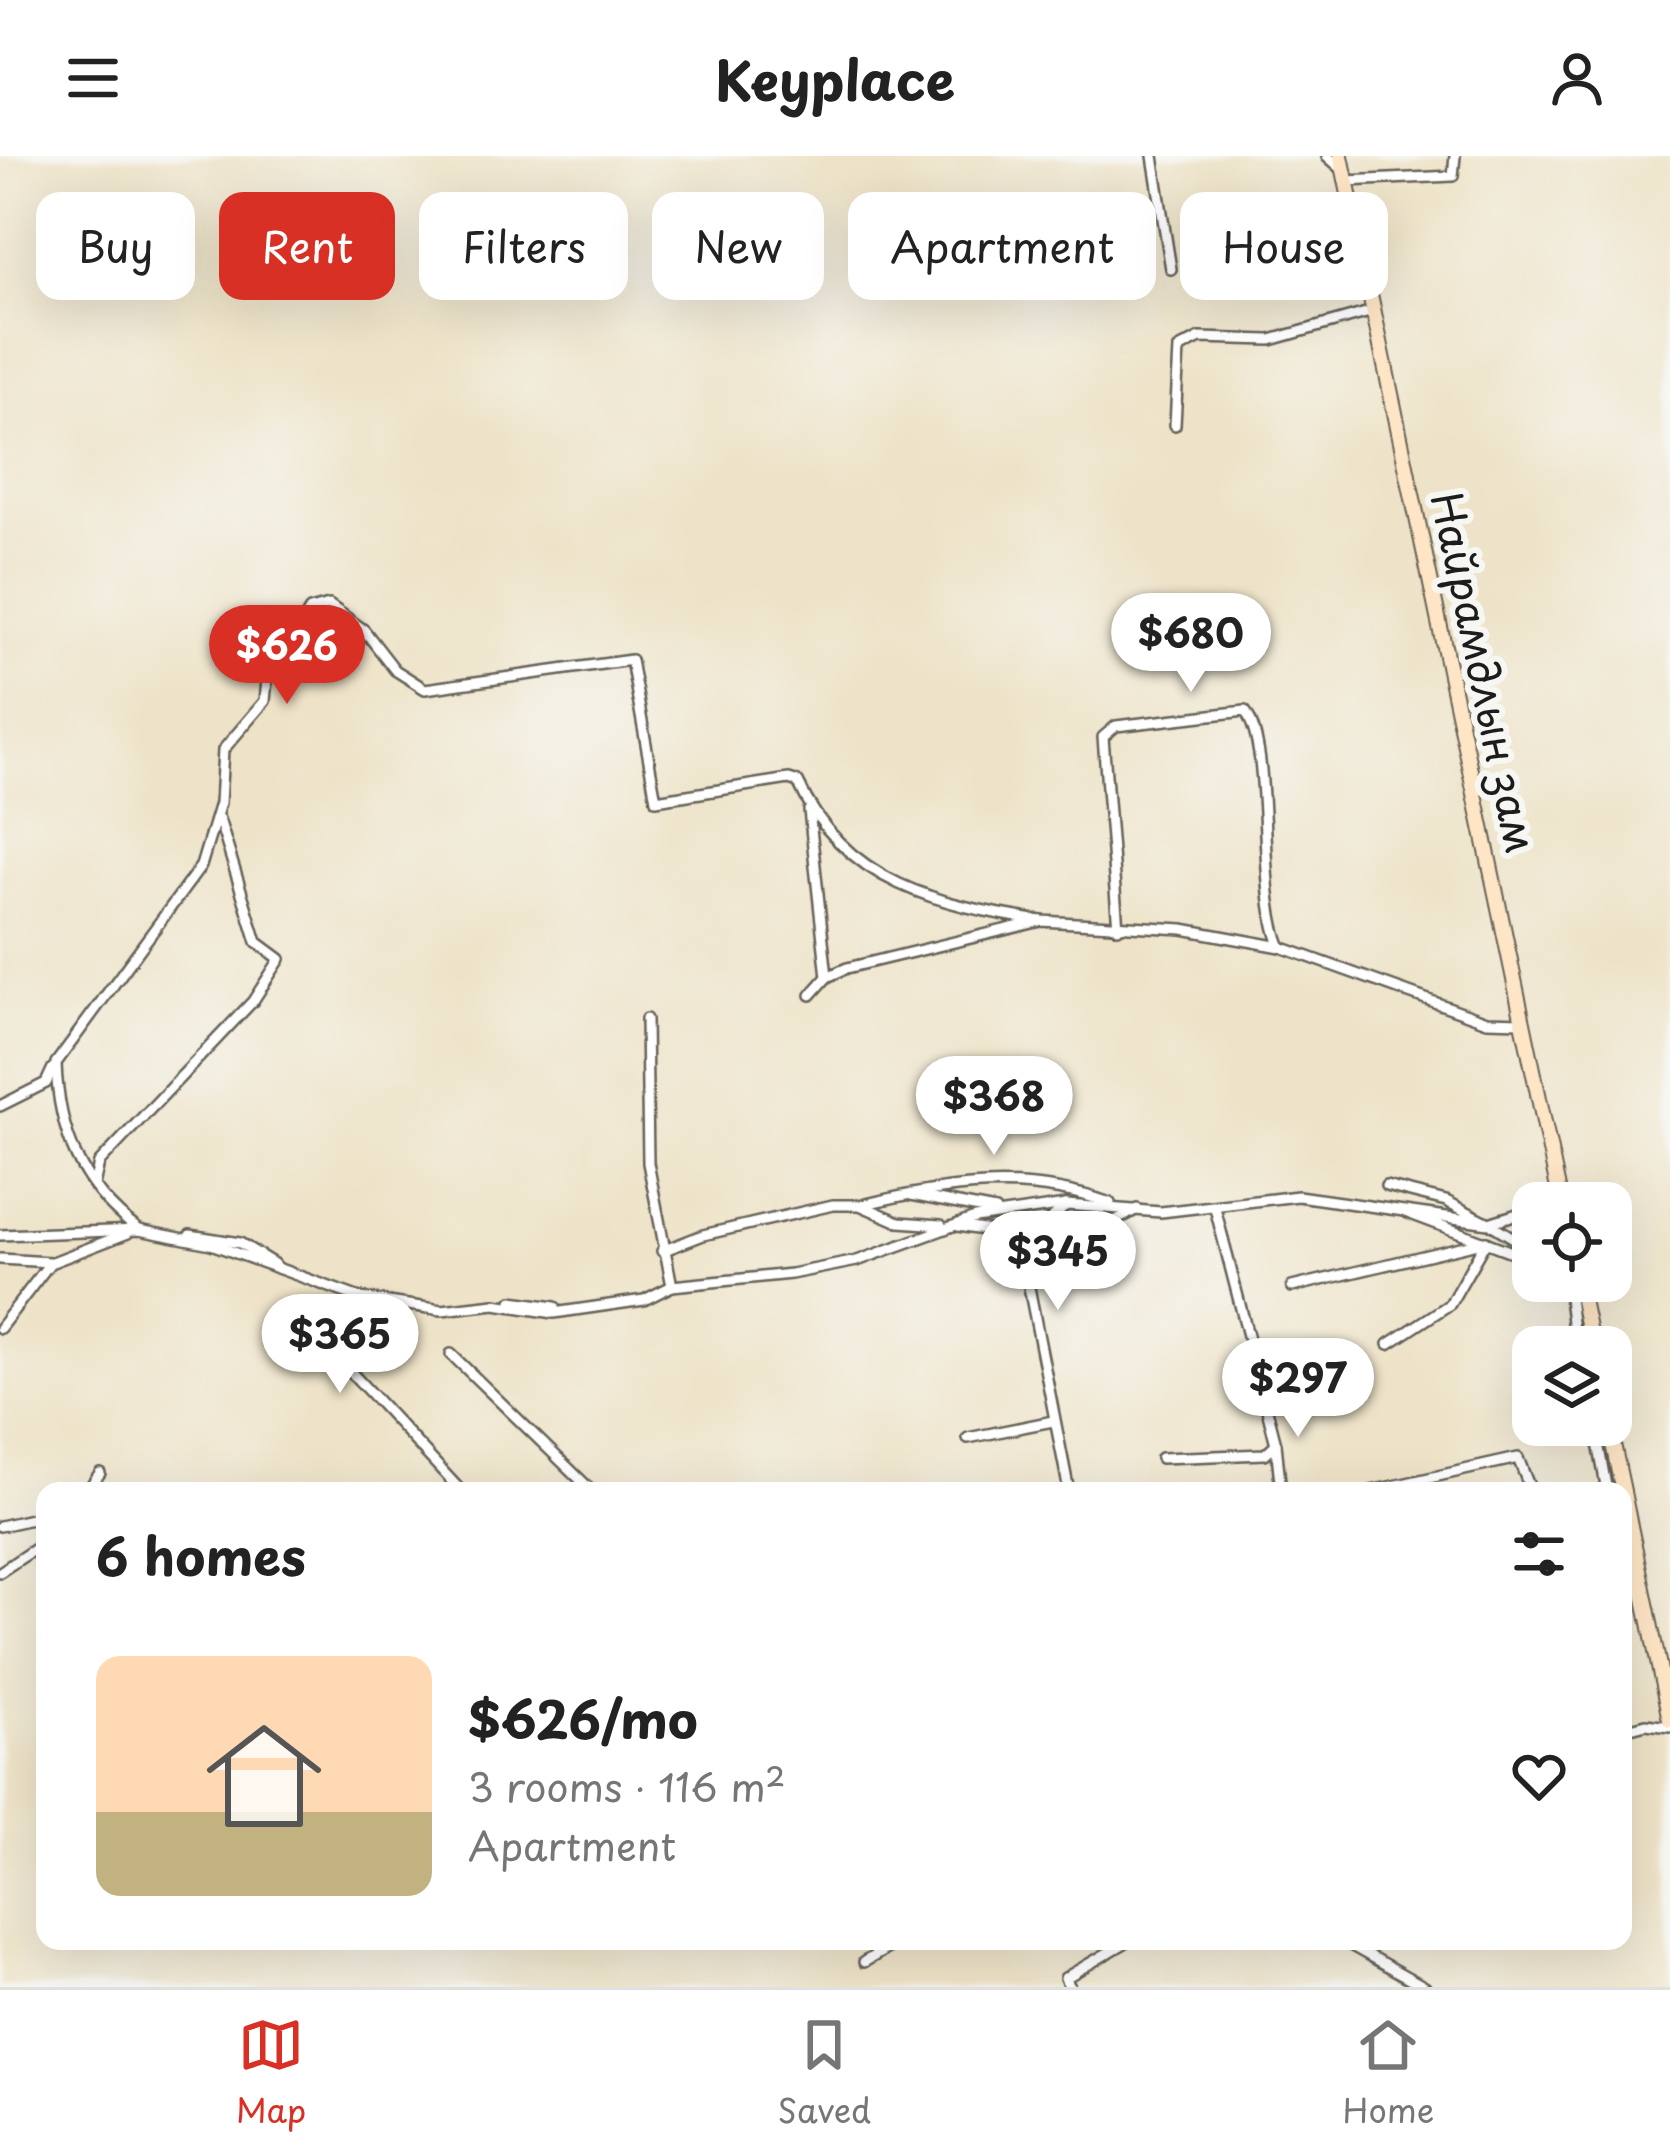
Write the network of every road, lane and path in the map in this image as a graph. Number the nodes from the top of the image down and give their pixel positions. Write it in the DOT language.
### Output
graph roads {
  1 [pos="1154,156"];
  2 [pos="1327,156"];
  3 [pos="1454,156"];
  4 [pos="1344,169"];
  5 [pos="1171,268"];
  6 [pos="1373,310"];
  7 [pos="1175,425"];
  8 [pos="809,806"];
  9 [pos="218,813"];
  10 [pos="1041,921"];
  11 [pos="1118,928"];
  12 [pos="1280,947"];
  13 [pos="827,977"];
  14 [pos="812,995"];
  15 [pos="646,1019"];
  16 [pos="1522,1022"];
  17 [pos="56,1064"];
  18 [pos="0,1106"];
  19 [pos="1554,1182"];
  20 [pos="94,1185"];
  21 [pos="1386,1186"];
  22 [pos="906,1194"];
  23 [pos="860,1205"];
  24 [pos="1066,1205"];
  25 [pos="1120,1208"];
  26 [pos="1215,1208"];
  27 [pos="1137,1209"];
  28 [pos="1400,1210"];
  29 [pos="1006,1214"];
  30 [pos="1512,1215"];
  31 [pos="1490,1223"];
  32 [pos="950,1225"];
  33 [pos="136,1230"];
  34 [pos="0,1235"];
  35 [pos="1512,1237"];
  36 [pos="1029,1238"];
  37 [pos="1486,1241"];
  38 [pos="662,1251"];
  39 [pos="1512,1252"];
  40 [pos="0,1259"];
  41 [pos="50,1262"];
  42 [pos="672,1286"];
  43 [pos="1292,1287"];
  44 [pos="412,1304"];
  45 [pos="0,1328"];
  46 [pos="1389,1343"];
  47 [pos="452,1354"];
  48 [pos="1053,1421"];
  49 [pos="968,1438"];
  50 [pos="1276,1444"];
  51 [pos="1606,1446"];
  52 [pos="1610,1446"];
  53 [pos="1161,1458"];
  54 [pos="100,1473"];
  55 [pos="94,1482"];
  56 [pos="453,1482"];
  57 [pos="583,1482"];
  58 [pos="1067,1482"];
  59 [pos="1280,1482"];
  60 [pos="1411,1482"];
  61 [pos="1527,1482"];
  62 [pos="1607,1482"];
  63 [pos="1620,1482"];
  64 [pos="36,1518"];
  65 [pos="0,1526"];
  66 [pos="1632,1536"];
  67 [pos="36,1548"];
  68 [pos="0,1572"];
  69 [pos="1632,1586"];
  70 [pos="1642,1587"];
  71 [pos="1670,1724"];
  72 [pos="1632,1728"];
  73 [pos="885,1950"];
  74 [pos="1112,1950"];
  75 [pos="1359,1950"];
  76 [pos="864,1962"];
  77 [pos="1070,1987"];
  78 [pos="1425,1987"];
  1 -- 5 [label="street"];
  2 -- 4 [label="street"];
  3 -- 4 [label="street"];
  4 -- 6 [label="main road, Найрамдлын зам"];
  6 -- 7 [label="street"];
  6 -- 16 [label="main road, Найрамдлын зам"];
  8 -- 9 [label="street"];
  8 -- 10 [label="street"];
  8 -- 13 [label="street"];
  9 -- 17 [label="street"];
  9 -- 20 [label="street"];
  10 -- 11 [label="street"];
  10 -- 13 [label="street"];
  11 -- 12 [label="street"];
  11 -- 12 [label="street"];
  12 -- 16 [label="street"];
  13 -- 14 [label="street"];
  15 -- 38 [label="street"];
  16 -- 19 [label="main road, Найрамдлын зам"];
  17 -- 18 [label="street"];
  17 -- 20 [label="street"];
  20 -- 33 [label="street"];
  21 -- 31 [label="street"];
  22 -- 23 [label="street"];
  22 -- 25 [label="street"];
  22 -- 29 [label="street"];
  23 -- 32 [label="street"];
  23 -- 38 [label="street"];
  24 -- 25 [label="street"];
  24 -- 29 [label="street"];
  24 -- 36 [label="street"];
  25 -- 27 [label="street"];
  26 -- 27 [label="street"];
  26 -- 28 [label="street"];
  26 -- 50 [label="street"];
  27 -- 36 [label="street"];
  28 -- 31 [label="street"];
  28 -- 37 [label="street"];
  29 -- 32 [label="street"];
  30 -- 31 [label="street"];
  31 -- 35 [label="street"];
  32 -- 36 [label="street"];
  32 -- 42 [label="street"];
  33 -- 34 [label="street"];
  33 -- 41 [label="street"];
  33 -- 44 [label="street"];
  36 -- 48 [label="street"];
  37 -- 39 [label="street"];
  37 -- 43 [label="street"];
  37 -- 46 [label="street"];
  38 -- 42 [label="street"];
  40 -- 41 [label="street"];
  41 -- 45 [label="street"];
  42 -- 44 [label="street"];
  44 -- 56 [label="street"];
  47 -- 57 [label="street"];
  48 -- 49 [label="street"];
  48 -- 58 [label="street"];
  50 -- 53 [label="street"];
  50 -- 59 [label="street"];
  51 -- 62 [label="street"];
  52 -- 63 [label="main road"];
  54 -- 55 [label="street"];
  60 -- 61 [label="street"];
  64 -- 65 [label="street"];
  66 -- 70 [label="main road"];
  67 -- 68 [label="street"];
  69 -- 70 [label="street"];
  70 -- 71 [label="main road"];
  71 -- 72 [label="street"];
  73 -- 76 [label="street"];
  74 -- 77 [label="street"];
  75 -- 78 [label="street"];
}
